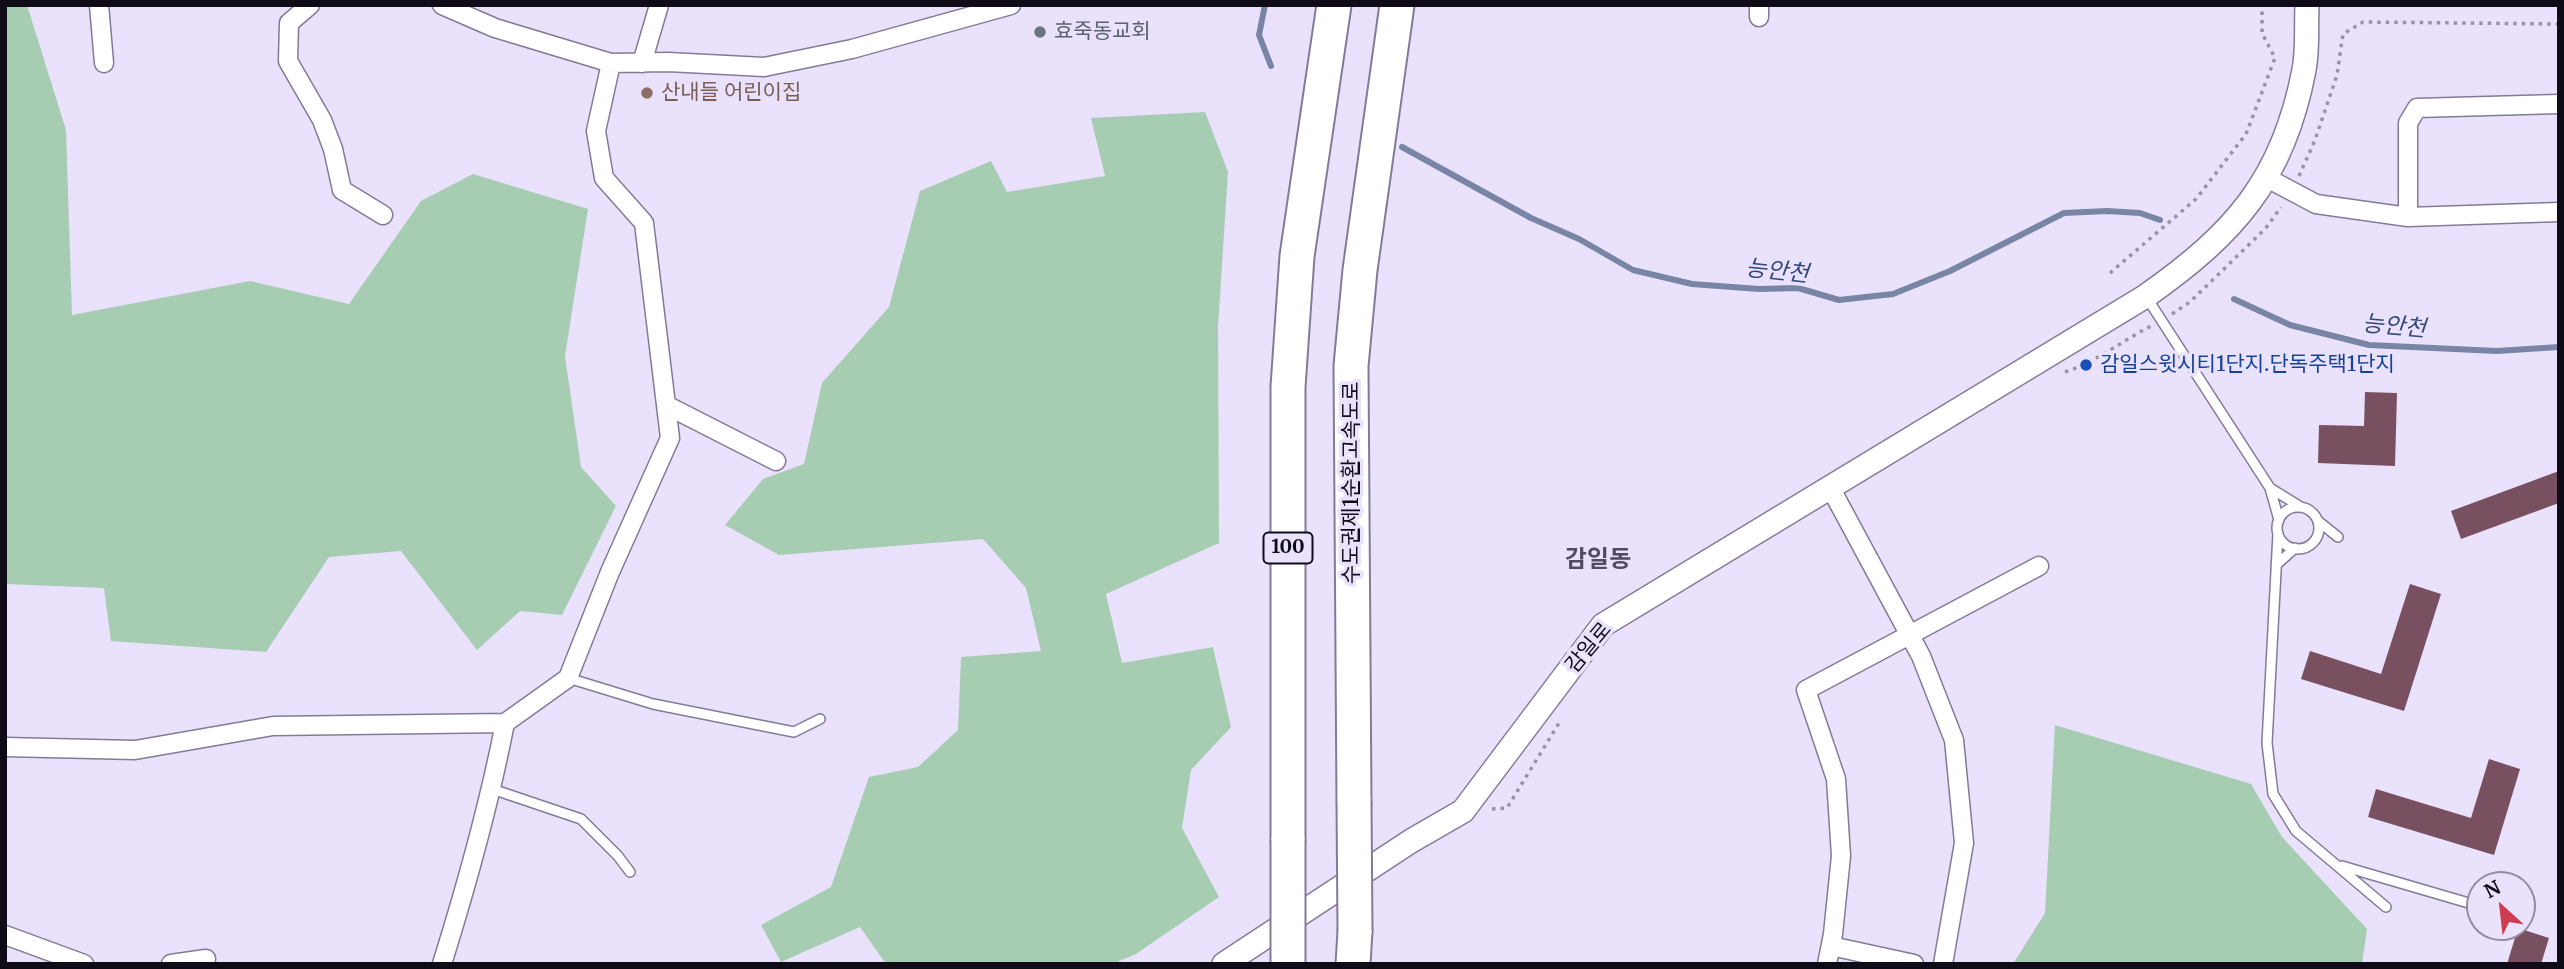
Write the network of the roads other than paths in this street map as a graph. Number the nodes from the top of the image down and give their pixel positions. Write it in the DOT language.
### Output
graph roads {
  1 [pos="99,5"];
  2 [pos="310,5"];
  3 [pos="442,5"];
  4 [pos="659,5"];
  5 [pos="1011,5"];
  6 [pos="1334,5"];
  7 [pos="1397,5"];
  8 [pos="2307,5"];
  9 [pos="104,63"];
  10 [pos="611,63"];
  11 [pos="642,63"];
  12 [pos="2559,104"];
  13 [pos="2267,178"];
  14 [pos="2559,212"];
  15 [pos="383,215"];
  16 [pos="2409,217"];
  17 [pos="2146,296"];
  18 [pos="666,405"];
  19 [pos="776,461"];
  20 [pos="1830,486"];
  21 [pos="2270,488"];
  22 [pos="2302,508"];
  23 [pos="2279,520"];
  24 [pos="2318,521"];
  25 [pos="2278,533"];
  26 [pos="2315,542"];
  27 [pos="2295,548"];
  28 [pos="2276,565"];
  29 [pos="2039,566"];
  30 [pos="1909,635"];
  31 [pos="568,678"];
  32 [pos="820,719"];
  33 [pos="505,723"];
  34 [pos="5,747"];
  35 [pos="492,789"];
  36 [pos="2337,864"];
  37 [pos="630,872"];
  38 [pos="2466,902"];
  39 [pos="2386,907"];
  40 [pos="5,935"];
  41 [pos="1831,946"];
  42 [pos="206,959"];
  43 [pos="84,964"];
  44 [pos="171,964"];
  45 [pos="442,964"];
  46 [pos="1224,964"];
  47 [pos="1288,964"];
  48 [pos="1353,964"];
  49 [pos="1827,964"];
  50 [pos="1914,964"];
  51 [pos="1943,964"];
  1 -- 9 [label="street"];
  2 -- 15 [label="street"];
  3 -- 10 [label="street"];
  4 -- 11 [label="street"];
  5 -- 11 [label="street"];
  6 -- 47 [label="highway, 100, bridge"];
  7 -- 48 [label="highway, 수도권제1순환고속도로, bridge"];
  8 -- 13 [label="street, 감일로"];
  10 -- 11 [label="street"];
  10 -- 18 [label="street"];
  12 -- 16 [label="street"];
  13 -- 16 [label="street"];
  13 -- 17 [label="street, 감일로"];
  14 -- 16 [label="street"];
  17 -- 20 [label="street, 감일로"];
  17 -- 21 [label="lane"];
  18 -- 19 [label="street"];
  18 -- 31 [label="street"];
  20 -- 30 [label="street"];
  20 -- 46 [label="street, 감일로"];
  21 -- 22 [label="lane"];
  21 -- 23 [label="lane"];
  22 -- 23 [label="lane"];
  22 -- 24 [label="lane"];
  23 -- 25 [label="lane"];
  24 -- 26 [label="lane"];
  24 -- 26 [label="lane"];
  25 -- 27 [label="lane"];
  25 -- 28 [label="lane"];
  26 -- 27 [label="lane"];
  27 -- 28 [label="lane"];
  28 -- 36 [label="lane"];
  29 -- 30 [label="street"];
  30 -- 41 [label="street"];
  30 -- 51 [label="street"];
  31 -- 32 [label="lane"];
  31 -- 33 [label="street"];
  33 -- 34 [label="street"];
  33 -- 35 [label="street"];
  35 -- 37 [label="lane"];
  35 -- 45 [label="street"];
  36 -- 38 [label="lane"];
  36 -- 39 [label="lane"];
  40 -- 43 [label="street"];
  41 -- 49 [label="street"];
  41 -- 50 [label="street"];
  42 -- 44 [label="street"];
}
